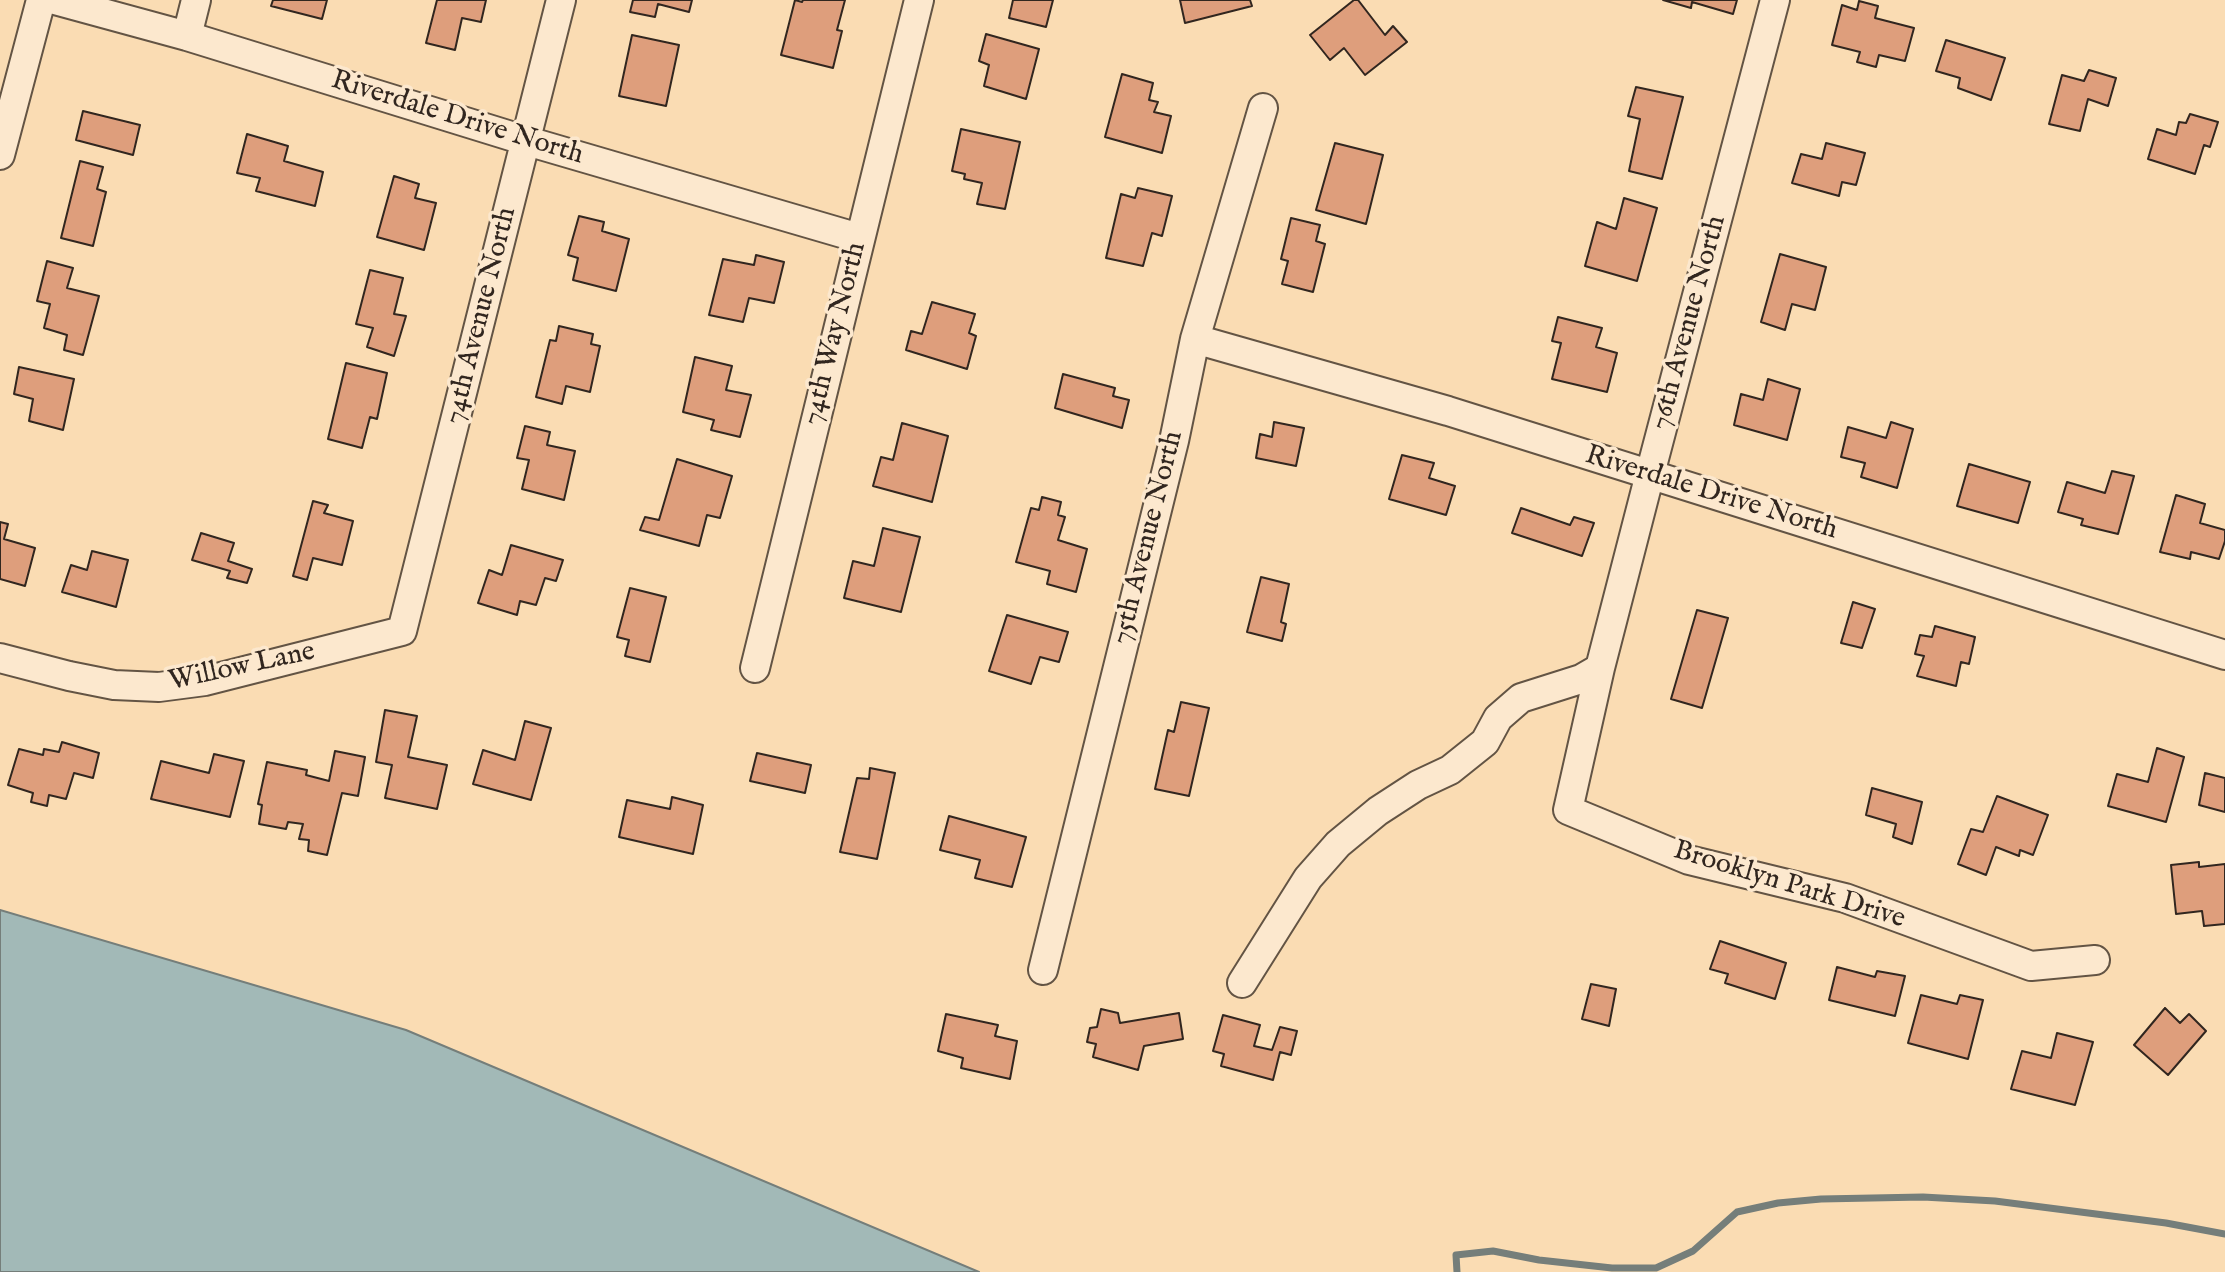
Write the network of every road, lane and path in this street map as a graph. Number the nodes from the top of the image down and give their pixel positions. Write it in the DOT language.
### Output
graph roads {
  1 [pos="41,0"];
  2 [pos="55,0"];
  3 [pos="196,0"];
  4 [pos="561,0"];
  5 [pos="919,0"];
  6 [pos="1775,0"];
  7 [pos="187,36"];
  8 [pos="1263,108"];
  9 [pos="527,141"];
  10 [pos="0,155"];
  11 [pos="859,238"];
  12 [pos="1195,339"];
  13 [pos="1650,474"];
  14 [pos="401,631"];
  15 [pos="2225,655"];
  16 [pos="0,657"];
  17 [pos="755,668"];
  18 [pos="1601,668"];
  19 [pos="1568,810"];
  20 [pos="2095,960"];
  21 [pos="1043,970"];
  22 [pos="1242,983"];
  1 -- 10 [label="street"];
  2 -- 7 [label="street, Riverdale Drive North"];
  3 -- 7 [label="street"];
  4 -- 9 [label="street, 74th Avenue North"];
  5 -- 11 [label="street, 74th Way North"];
  6 -- 13 [label="street, 76th Avenue North"];
  7 -- 9 [label="street, Riverdale Drive North"];
  8 -- 12 [label="street, 75th Avenue North"];
  9 -- 11 [label="street, Riverdale Drive North"];
  9 -- 14 [label="street, 74th Avenue North"];
  11 -- 17 [label="street, 74th Way North"];
  12 -- 13 [label="street, Riverdale Drive North"];
  12 -- 21 [label="street, 75th Avenue North"];
  13 -- 15 [label="street, Riverdale Drive North"];
  13 -- 18 [label="street, 76th Avenue North"];
  14 -- 16 [label="street, Willow Lane"];
  18 -- 19 [label="street, 76th Avenue North"];
  18 -- 22 [label="street"];
  19 -- 20 [label="street, Brooklyn Park Drive"];
}
